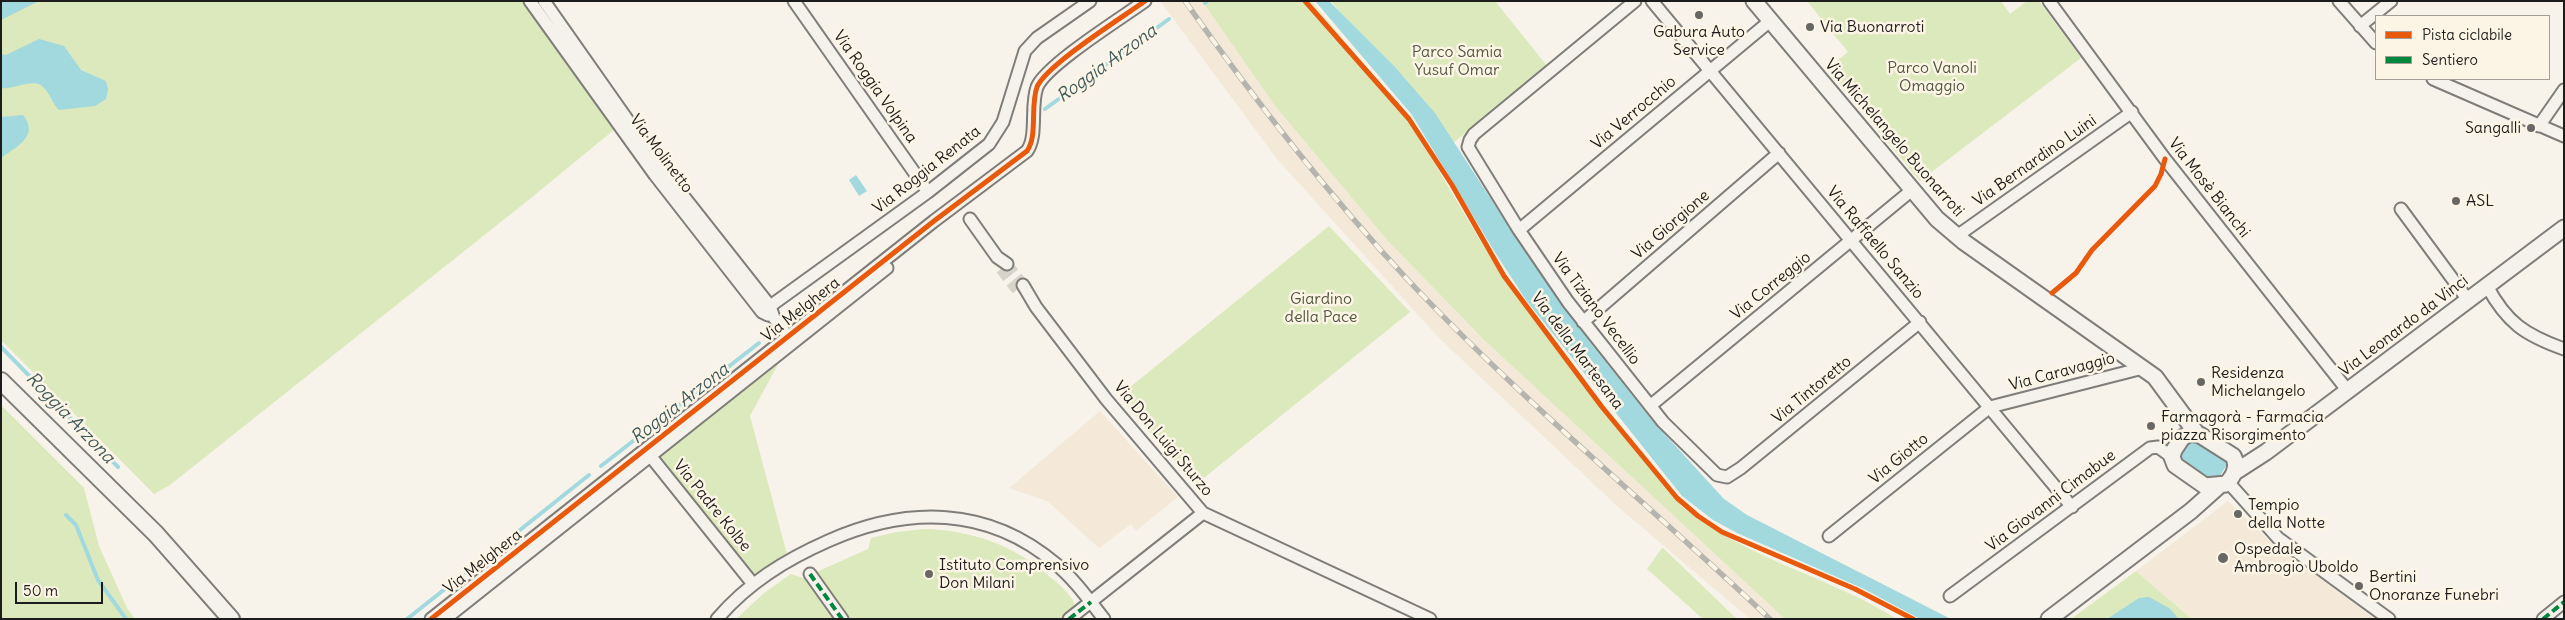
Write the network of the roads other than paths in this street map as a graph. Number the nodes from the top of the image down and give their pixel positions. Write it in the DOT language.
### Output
graph roads {
  1 [pos="530,1"];
  2 [pos="544,1"];
  3 [pos="794,1"];
  4 [pos="1090,1"];
  5 [pos="1145,1"];
  6 [pos="1635,1"];
  7 [pos="1652,1"];
  8 [pos="1754,1"];
  9 [pos="2049,1"];
  10 [pos="2339,1"];
  11 [pos="2391,1"];
  12 [pos="1770,21"];
  13 [pos="2360,26"];
  14 [pos="2375,42"];
  15 [pos="1710,71"];
  16 [pos="2435,80"];
  17 [pos="2564,90"];
  18 [pos="2132,112"];
  19 [pos="2538,126"];
  20 [pos="2564,136"];
  21 [pos="1779,153"];
  22 [pos="1912,190"];
  23 [pos="928,192"];
  24 [pos="2401,209"];
  25 [pos="970,219"];
  26 [pos="2564,228"];
  27 [pos="1519,230"];
  28 [pos="1957,236"];
  29 [pos="1852,240"];
  30 [pos="1004,266"];
  31 [pos="2487,286"];
  32 [pos="1020,287"];
  33 [pos="2468,300"];
  34 [pos="766,309"];
  35 [pos="1583,322"];
  36 [pos="1920,322"];
  37 [pos="790,340"];
  38 [pos="2564,349"];
  39 [pos="2143,368"];
  40 [pos="1,381"];
  41 [pos="2348,390"];
  42 [pos="1650,406"];
  43 [pos="1990,408"];
  44 [pos="2190,435"];
  45 [pos="648,453"];
  46 [pos="2172,457"];
  47 [pos="2229,474"];
  48 [pos="1722,478"];
  49 [pos="2199,482"];
  50 [pos="2072,507"];
  51 [pos="2191,511"];
  52 [pos="1203,513"];
  53 [pos="1829,536"];
  54 [pos="187,568"];
  55 [pos="810,574"];
  56 [pos="753,584"];
  57 [pos="1950,596"];
  58 [pos="1091,602"];
  59 [pos="2564,602"];
  60 [pos="215,619"];
  61 [pos="231,619"];
  62 [pos="431,619"];
  63 [pos="446,619"];
  64 [pos="717,619"];
  65 [pos="842,619"];
  66 [pos="1069,619"];
  67 [pos="1104,619"];
  68 [pos="1430,619"];
  69 [pos="2049,619"];
  70 [pos="2389,619"];
  71 [pos="2544,619"];
  1 -- 34 [label="street, Via Molinetto"];
  2 -- 34 [label="street, Via Molinetto"];
  3 -- 23 [label="street, Via Roggia Volpina"];
  4 -- 23 [label="street, Via Roggia Renata"];
  5 -- 37 [label="street, Via Melghera"];
  6 -- 27 [label="street, Via Tiziano Vecellio"];
  7 -- 15 [label="street, Via Raffaello Sanzio"];
  8 -- 12 [label="street, Via Michelangelo Buonarroti"];
  9 -- 18 [label="street, Via Mosè Bianchi"];
  10 -- 13 [label="street"];
  11 -- 13 [label="street"];
  12 -- 15 [label="street, Via Verrocchio"];
  12 -- 22 [label="street, Via Michelangelo Buonarroti"];
  13 -- 14 [label="street"];
  15 -- 21 [label="street, Via Raffaello Sanzio"];
  15 -- 27 [label="street, Via Verrocchio"];
  16 -- 19 [label="street"];
  17 -- 19 [label="street"];
  18 -- 28 [label="street, Via Bernardino Luini"];
  18 -- 41 [label="street, Via Mosè Bianchi"];
  19 -- 20 [label="street"];
  21 -- 29 [label="street, Via Raffaello Sanzio"];
  21 -- 35 [label="street, Via Giorgione"];
  22 -- 28 [label="street, Via Michelangelo Buonarroti"];
  22 -- 29 [label="street, Via Correggio"];
  23 -- 34 [label="street, Via Roggia Renata"];
  24 -- 33 [label="street"];
  25 -- 30 [label="street"];
  26 -- 31 [label="street, Via Leonardo da Vinci"];
  27 -- 35 [label="street, Via Tiziano Vecellio"];
  28 -- 39 [label="street, Via Michelangelo Buonarroti"];
  29 -- 36 [label="street, Via Raffaello Sanzio"];
  29 -- 42 [label="street, Via Correggio"];
  31 -- 33 [label="street, Via Leonardo da Vinci"];
  31 -- 38 [label="street"];
  32 -- 52 [label="street, Via Don Luigi Sturzo"];
  33 -- 41 [label="street, Via Leonardo da Vinci"];
  34 -- 37 [label="street, Via Molinetto"];
  35 -- 42 [label="street, Via Tiziano Vecellio"];
  36 -- 43 [label="street, Via Raffaello Sanzio"];
  36 -- 48 [label="street, Via Tintoretto"];
  37 -- 45 [label="street, Via Melghera"];
  39 -- 43 [label="street, Via Caravaggio"];
  39 -- 44 [label="street, Via Michelangelo Buonarroti"];
  40 -- 54 [label="main road"];
  41 -- 47 [label="street, Via Leonardo da Vinci"];
  42 -- 48 [label="street, Via Tiziano Vecellio"];
  43 -- 50 [label="street, Via Raffaello Sanzio"];
  43 -- 53 [label="street, Via Giotto"];
  44 -- 46 [label="street"];
  44 -- 47 [label="street"];
  45 -- 56 [label="street, Via Padre Kolbe"];
  45 -- 62 [label="street, Via Melghera"];
  45 -- 63 [label="street, Via Melghera"];
  46 -- 49 [label="street"];
  46 -- 50 [label="street, Via Giovanni Cimabue"];
  47 -- 49 [label="street"];
  47 -- 51 [label="street, Via Leonardo da Vinci"];
  47 -- 70 [label="street"];
  49 -- 51 [label="street"];
  50 -- 57 [label="street, Via Giovanni Cimabue"];
  51 -- 69 [label="street, Via Leonardo da Vinci"];
  52 -- 58 [label="street"];
  52 -- 68 [label="street, Via Don Luigi Sturzo"];
  54 -- 60 [label="main road"];
  54 -- 61 [label="main road"];
  55 -- 65 [label="street"];
  56 -- 58 [label="street"];
  56 -- 64 [label="street"];
  58 -- 66 [label="street"];
  58 -- 67 [label="street"];
  59 -- 71 [label="street"];
}
